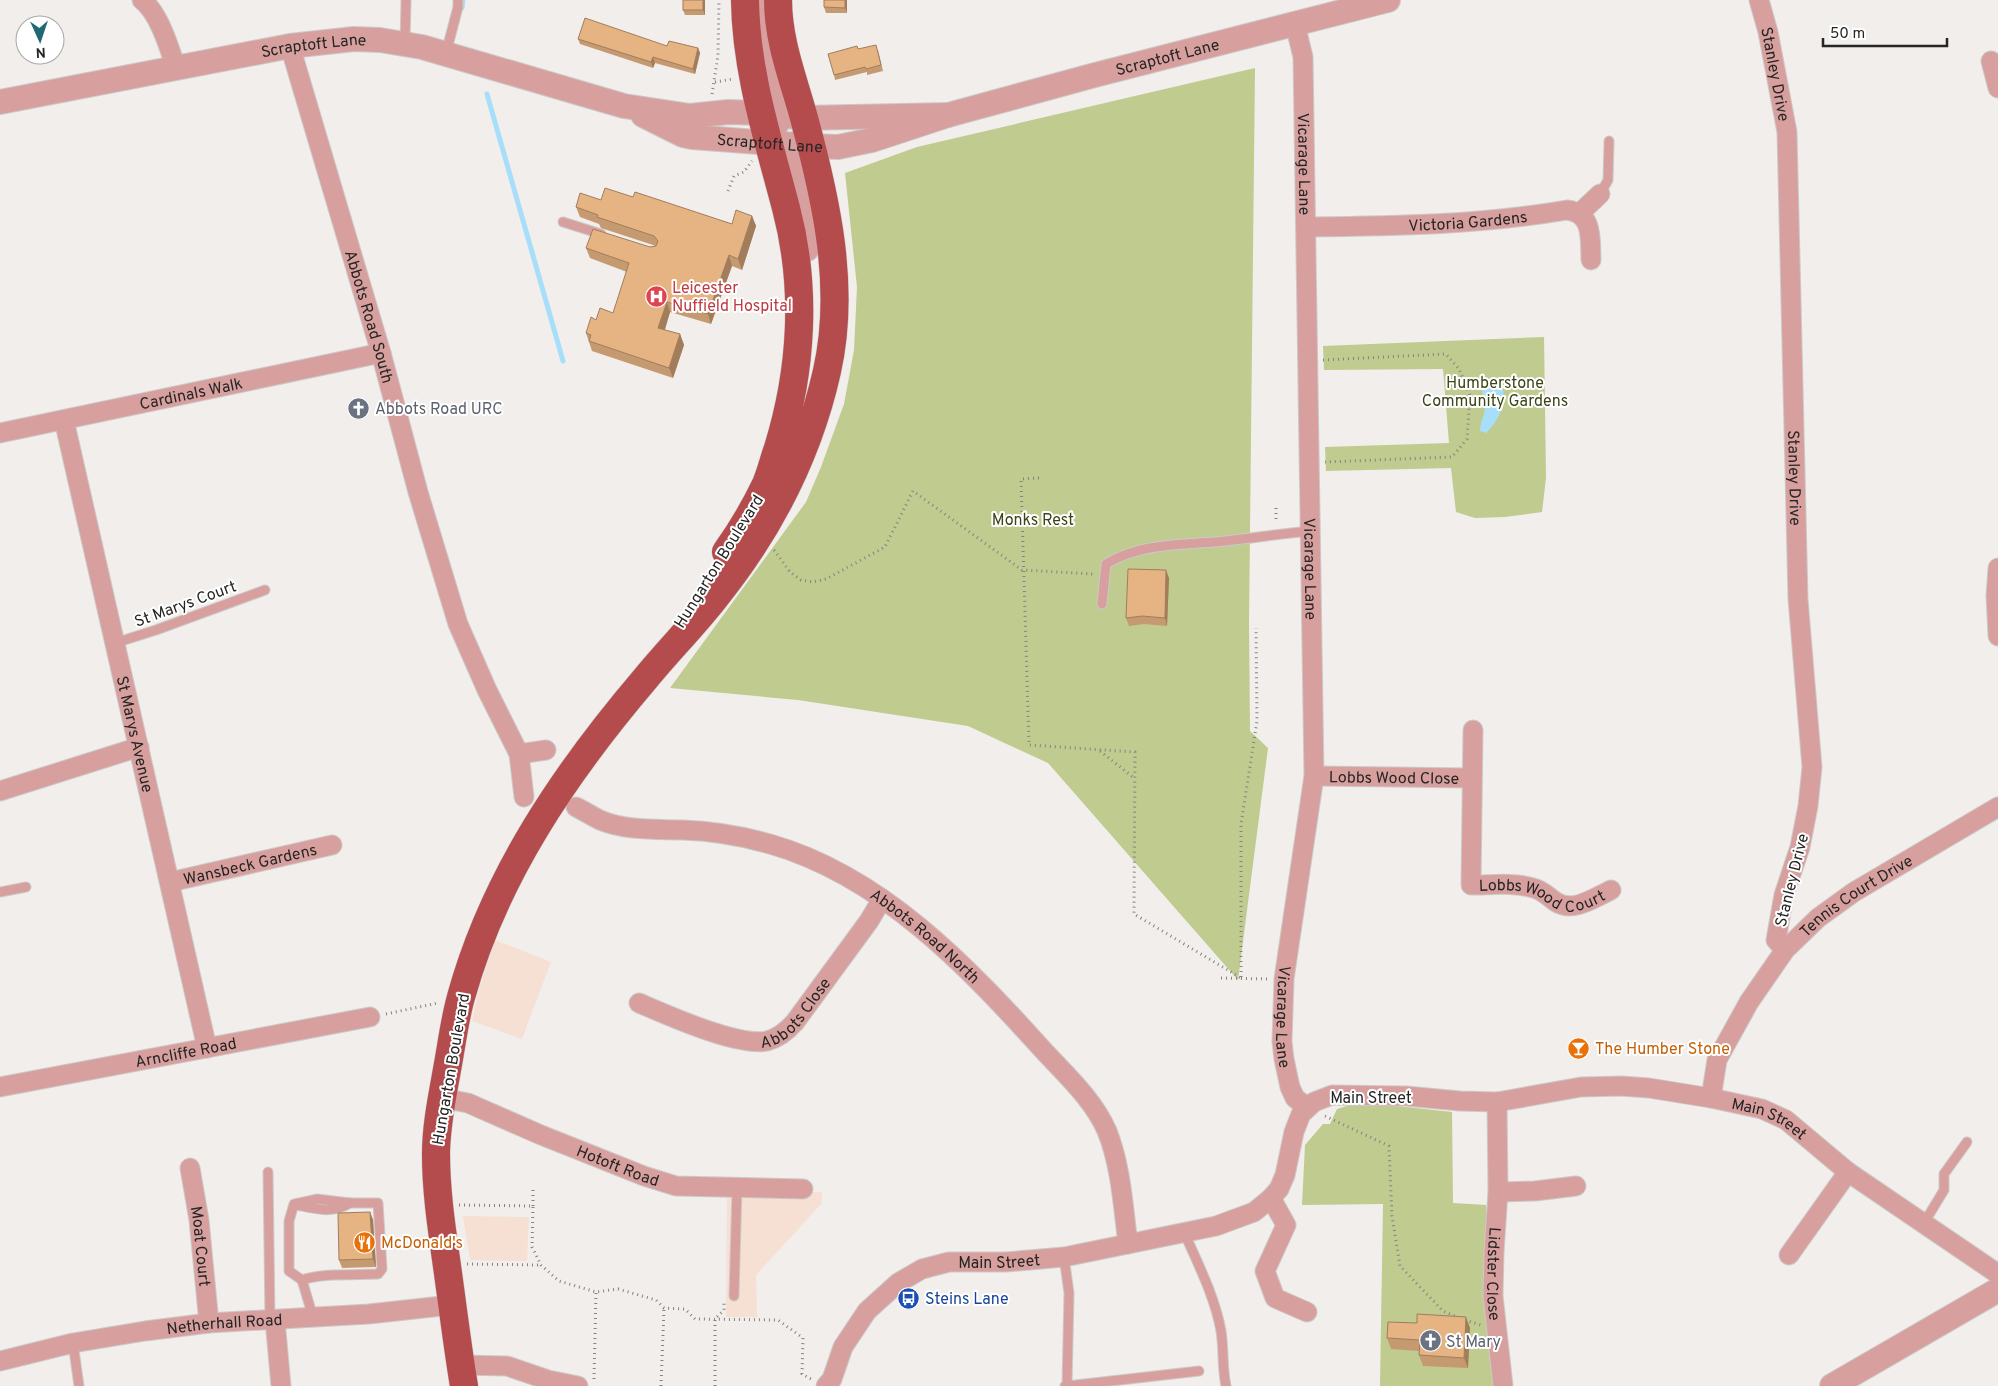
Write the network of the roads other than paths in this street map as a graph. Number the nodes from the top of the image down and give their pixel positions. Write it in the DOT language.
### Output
graph roads {
  1 [pos="406,0"];
  2 [pos="458,0"];
  3 [pos="745,0"];
  4 [pos="767,0"];
  5 [pos="778,0"];
  6 [pos="1388,0"];
  7 [pos="1759,0"];
  8 [pos="147,1"];
  9 [pos="1337,6"];
  10 [pos="1295,24"];
  11 [pos="405,44"];
  12 [pos="290,46"];
  13 [pos="446,53"];
  14 [pos="1990,61"];
  15 [pos="176,68"];
  16 [pos="1998,85"];
  17 [pos="0,102"];
  18 [pos="624,106"];
  19 [pos="948,115"];
  20 [pos="783,128"];
  21 [pos="1609,141"];
  22 [pos="1600,194"];
  23 [pos="1580,213"];
  24 [pos="563,222"];
  25 [pos="1306,227"];
  26 [pos="610,237"];
  27 [pos="1592,260"];
  28 [pos="381,353"];
  29 [pos="64,420"];
  30 [pos="0,433"];
  31 [pos="1311,530"];
  32 [pos="1998,568"];
  33 [pos="265,590"];
  34 [pos="1102,604"];
  35 [pos="1998,636"];
  36 [pos="115,643"];
  37 [pos="643,681"];
  38 [pos="1473,730"];
  39 [pos="139,747"];
  40 [pos="546,750"];
  41 [pos="519,754"];
  42 [pos="1314,776"];
  43 [pos="1472,778"];
  44 [pos="0,791"];
  45 [pos="524,797"];
  46 [pos="576,807"];
  47 [pos="1998,807"];
  48 [pos="332,845"];
  49 [pos="170,882"];
  50 [pos="1471,885"];
  51 [pos="26,887"];
  52 [pos="1610,890"];
  53 [pos="0,892"];
  54 [pos="882,899"];
  55 [pos="1785,950"];
  56 [pos="639,1003"];
  57 [pos="370,1017"];
  58 [pos="207,1048"];
  59 [pos="0,1088"];
  60 [pos="442,1098"];
  61 [pos="1710,1098"];
  62 [pos="1497,1102"];
  63 [pos="1307,1107"];
  64 [pos="1967,1142"];
  65 [pos="190,1168"];
  66 [pos="268,1172"];
  67 [pos="1848,1172"];
  68 [pos="1576,1186"];
  69 [pos="738,1189"];
  70 [pos="803,1189"];
  71 [pos="1498,1192"];
  72 [pos="1271,1198"];
  73 [pos="1924,1223"];
  74 [pos="1184,1232"];
  75 [pos="1128,1244"];
  76 [pos="1789,1255"];
  77 [pos="1064,1257"];
  78 [pos="1998,1274"];
  79 [pos="302,1280"];
  80 [pos="1998,1290"];
  81 [pos="734,1296"];
  82 [pos="451,1305"];
  83 [pos="1307,1312"];
  84 [pos="313,1317"];
  85 [pos="272,1320"];
  86 [pos="209,1323"];
  87 [pos="73,1343"];
  88 [pos="0,1361"];
  89 [pos="1199,1371"];
  90 [pos="462,1376"];
  91 [pos="821,1384"];
  92 [pos="79,1386"];
  93 [pos="281,1386"];
  94 [pos="578,1386"];
  95 [pos="1066,1386"];
  96 [pos="1226,1386"];
  97 [pos="1503,1386"];
  98 [pos="1832,1386"];
  1 -- 11 [label="lane"];
  2 -- 13 [label="lane"];
  3 -- 20 [label="highway"];
  4 -- 20 [label="street"];
  5 -- 20 [label="highway"];
  6 -- 9 [label="street, Scraptoft Lane"];
  7 -- 55 [label="street, Stanley Drive"];
  8 -- 15 [label="street"];
  9 -- 10 [label="street, Scraptoft Lane"];
  10 -- 19 [label="street, Scraptoft Lane"];
  10 -- 25 [label="street, Vicarage Lane"];
  11 -- 12 [label="street, Scraptoft Lane"];
  11 -- 13 [label="street, Scraptoft Lane"];
  12 -- 15 [label="street, Scraptoft Lane"];
  12 -- 28 [label="street, Abbots Road South"];
  13 -- 18 [label="street, Scraptoft Lane"];
  14 -- 16 [label="street"];
  15 -- 17 [label="street, Scraptoft Lane"];
  18 -- 20 [label="street, Scraptoft Lane"];
  18 -- 20 [label="street, Scraptoft Lane"];
  19 -- 20 [label="street, Scraptoft Lane"];
  19 -- 20 [label="street, Scraptoft Lane"];
  20 -- 37 [label="highway, Hungarton Boulevard"];
  20 -- 37 [label="highway, Hungarton Boulevard"];
  21 -- 22 [label="lane"];
  22 -- 23 [label="street"];
  23 -- 25 [label="street, Victoria Gardens"];
  23 -- 27 [label="street"];
  24 -- 26 [label="lane"];
  25 -- 31 [label="street, Vicarage Lane"];
  28 -- 29 [label="street, Cardinals Walk"];
  28 -- 41 [label="street, Abbots Road South"];
  29 -- 30 [label="street, Cardinals Walk"];
  29 -- 36 [label="street, St Marys Avenue"];
  31 -- 34 [label="lane"];
  31 -- 42 [label="street, Vicarage Lane"];
  32 -- 35 [label="street"];
  33 -- 36 [label="lane, St Marys Court"];
  36 -- 39 [label="street, St Marys Avenue"];
  37 -- 60 [label="highway, Hungarton Boulevard"];
  38 -- 43 [label="street, Lobbs Wood Close"];
  39 -- 44 [label="street"];
  39 -- 49 [label="street, St Marys Avenue"];
  40 -- 41 [label="street"];
  41 -- 45 [label="street, Abbots Road South"];
  42 -- 43 [label="street, Lobbs Wood Close"];
  42 -- 63 [label="street, Vicarage Lane"];
  43 -- 50 [label="street, Lobbs Wood Close"];
  46 -- 54 [label="street, Abbots Road North"];
  47 -- 55 [label="street, Tennis Court Drive"];
  48 -- 49 [label="street, Wansbeck Gardens"];
  49 -- 58 [label="street, St Marys Avenue"];
  50 -- 52 [label="street, Lobbs Wood Court"];
  51 -- 53 [label="lane"];
  54 -- 56 [label="street, Abbots Close"];
  54 -- 75 [label="street, Abbots Road North"];
  55 -- 61 [label="street, Tennis Court Drive"];
  57 -- 58 [label="street, Arncliffe Road"];
  58 -- 59 [label="street, Arncliffe Road"];
  60 -- 69 [label="street, Hotoft Road"];
  60 -- 82 [label="highway, Hungarton Boulevard"];
  61 -- 62 [label="street, Main Street"];
  61 -- 67 [label="street, Main Street"];
  62 -- 63 [label="street, Main Street"];
  62 -- 71 [label="street, Lidster Close"];
  63 -- 72 [label="street, Main Street"];
  64 -- 73 [label="lane"];
  65 -- 86 [label="street, Moat Court"];
  66 -- 85 [label="lane"];
  67 -- 73 [label="street, Main Street"];
  67 -- 76 [label="street"];
  68 -- 71 [label="street"];
  69 -- 70 [label="street, Hotoft Road"];
  69 -- 81 [label="lane"];
  71 -- 97 [label="street, Lidster Close"];
  72 -- 74 [label="street, Main Street"];
  72 -- 83 [label="street"];
  73 -- 78 [label="street, Main Street"];
  74 -- 75 [label="street, Main Street"];
  74 -- 96 [label="lane"];
  75 -- 77 [label="street, Main Street"];
  77 -- 91 [label="street, Main Street"];
  77 -- 95 [label="lane"];
  79 -- 79 [label="lane"];
  79 -- 84 [label="lane"];
  80 -- 98 [label="street"];
  82 -- 84 [label="street, Netherhall Road"];
  82 -- 90 [label="highway, Hungarton Boulevard"];
  84 -- 85 [label="street, Netherhall Road"];
  85 -- 86 [label="street, Netherhall Road"];
  85 -- 93 [label="street"];
  86 -- 87 [label="street, Netherhall Road"];
  87 -- 88 [label="street, Netherhall Road"];
  87 -- 92 [label="lane"];
  89 -- 95 [label="lane"];
  90 -- 94 [label="street"];
}
